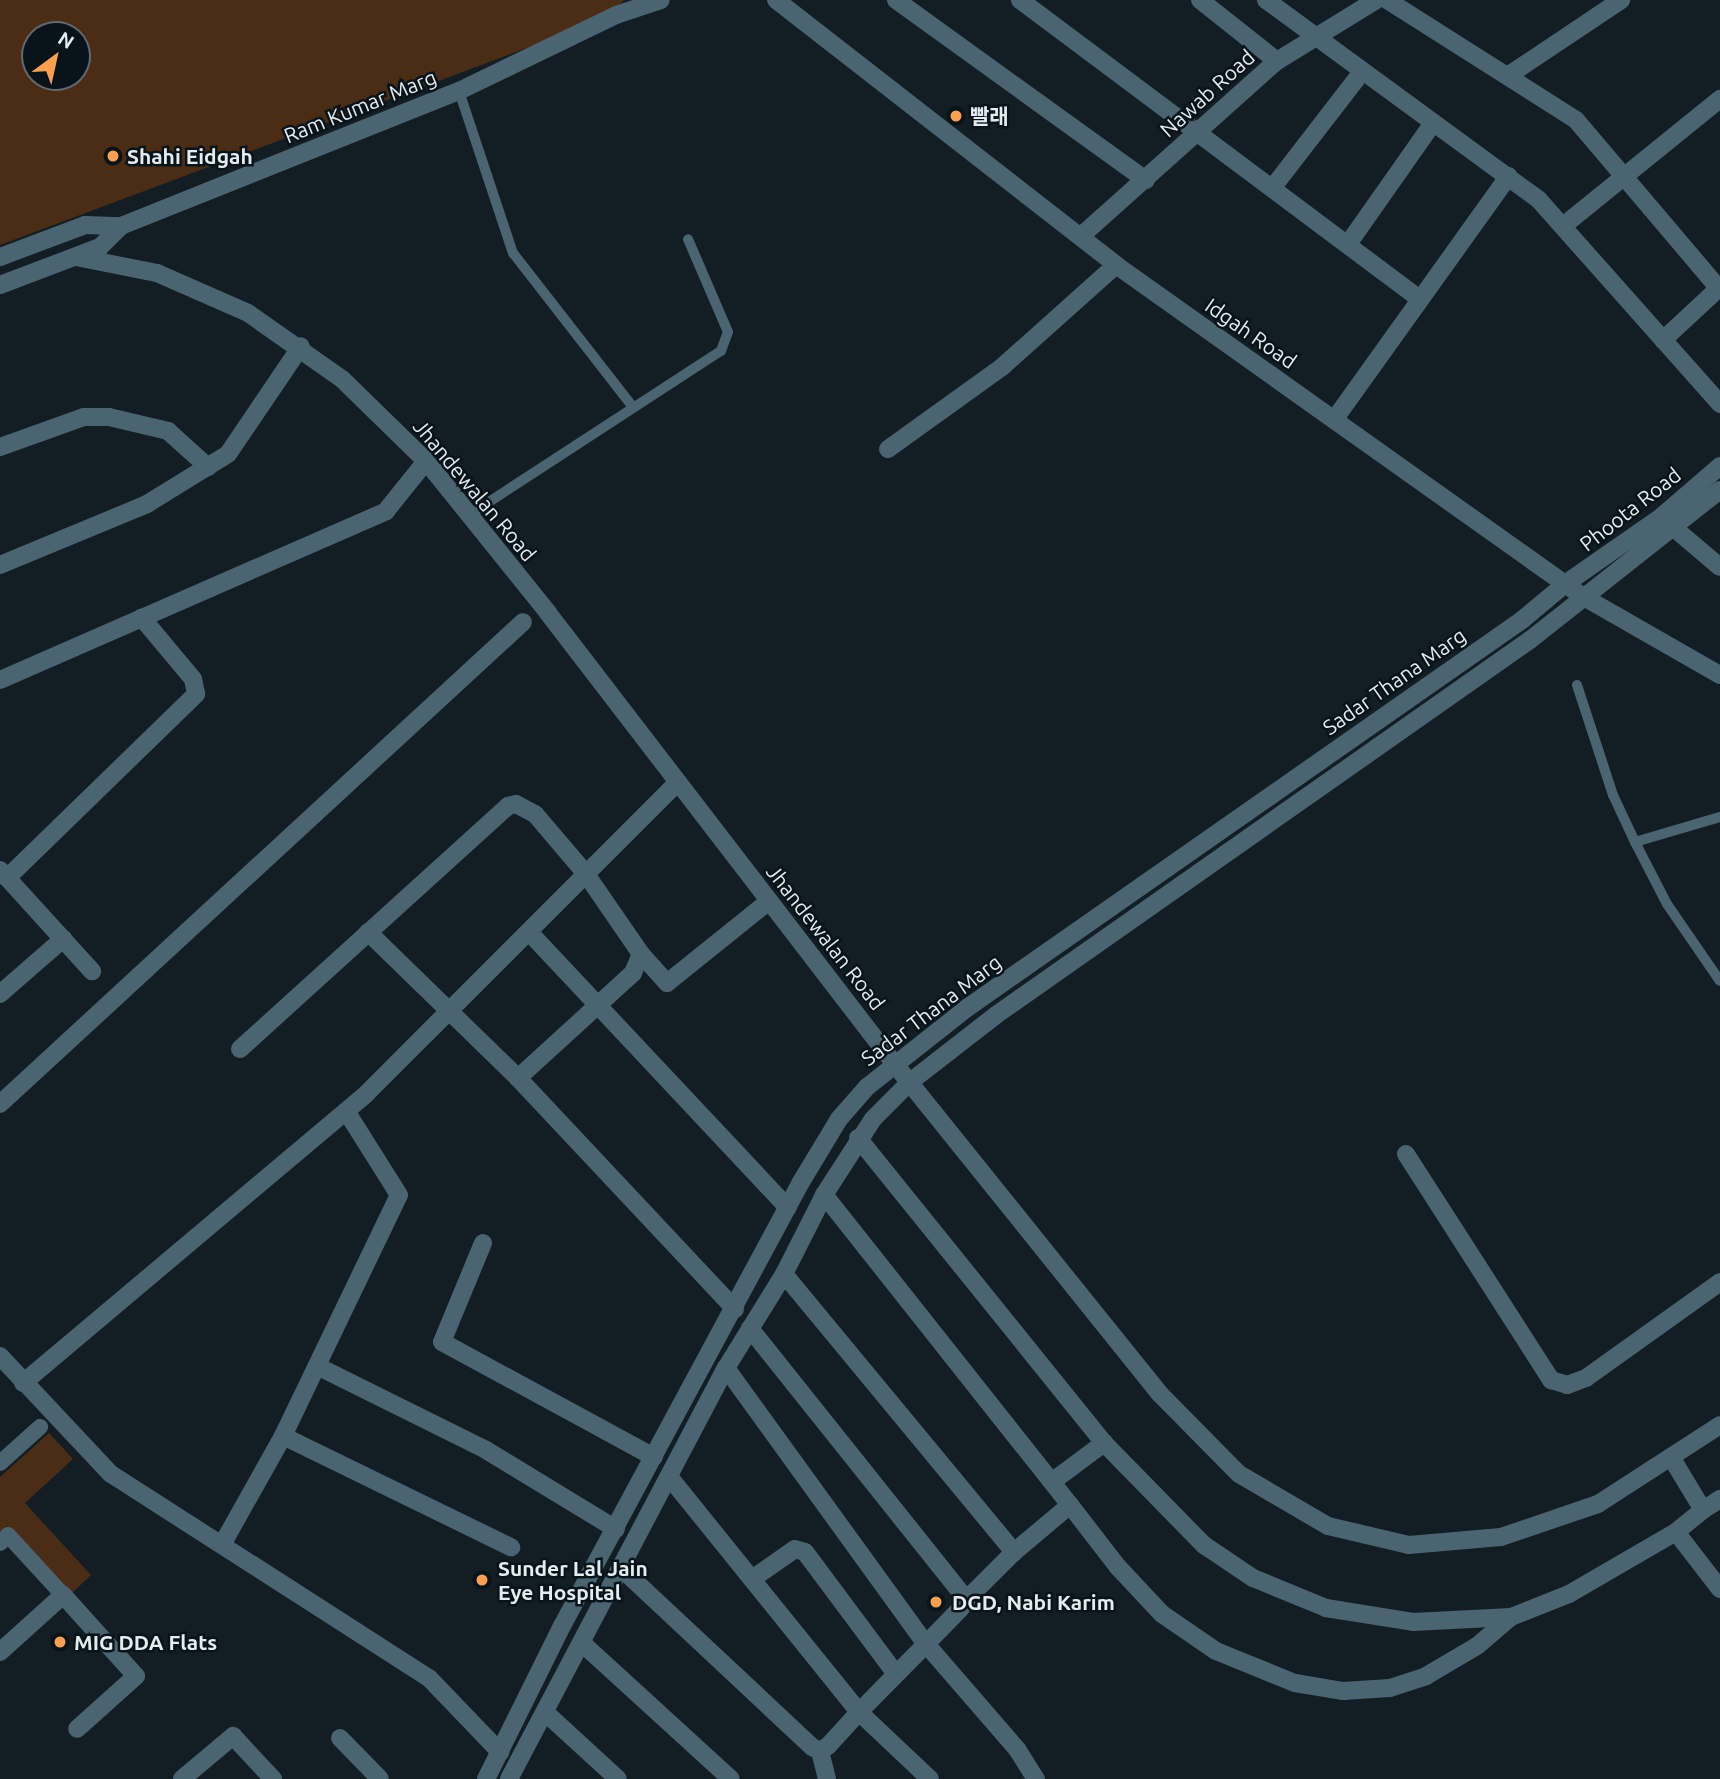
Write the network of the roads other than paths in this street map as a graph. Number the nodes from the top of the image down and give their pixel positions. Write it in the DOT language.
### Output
graph roads {
  1 [pos="662,0"];
  2 [pos="776,0"];
  3 [pos="896,0"];
  4 [pos="1020,0"];
  5 [pos="1200,0"];
  6 [pos="1266,0"];
  7 [pos="1376,0"];
  8 [pos="1387,0"];
  9 [pos="1621,0"];
  10 [pos="621,8"];
  11 [pos="1313,37"];
  12 [pos="1277,61"];
  13 [pos="1361,73"];
  14 [pos="1509,75"];
  15 [pos="459,92"];
  16 [pos="1720,99"];
  17 [pos="1433,123"];
  18 [pos="1199,131"];
  19 [pos="1509,176"];
  20 [pos="1623,177"];
  21 [pos="1146,180"];
  22 [pos="1273,187"];
  23 [pos="121,226"];
  24 [pos="1563,226"];
  25 [pos="1081,236"];
  26 [pos="688,239"];
  27 [pos="1348,244"];
  28 [pos="0,257"];
  29 [pos="76,257"];
  30 [pos="1116,265"];
  31 [pos="0,285"];
  32 [pos="1719,288"];
  33 [pos="1420,299"];
  34 [pos="1663,340"];
  35 [pos="301,346"];
  36 [pos="1714,384"];
  37 [pos="1720,404"];
  38 [pos="633,407"];
  39 [pos="1334,420"];
  40 [pos="0,447"];
  41 [pos="888,449"];
  42 [pos="426,461"];
  43 [pos="1720,466"];
  44 [pos="208,467"];
  45 [pos="1720,490"];
  46 [pos="469,515"];
  47 [pos="1667,524"];
  48 [pos="0,565"];
  49 [pos="1720,567"];
  50 [pos="1564,584"];
  51 [pos="1582,596"];
  52 [pos="142,618"];
  53 [pos="523,622"];
  54 [pos="1720,676"];
  55 [pos="0,680"];
  56 [pos="1577,685"];
  57 [pos="678,782"];
  58 [pos="1720,817"];
  59 [pos="1635,842"];
  60 [pos="4,874"];
  61 [pos="586,874"];
  62 [pos="769,901"];
  63 [pos="368,932"];
  64 [pos="529,932"];
  65 [pos="63,939"];
  66 [pos="641,954"];
  67 [pos="92,971"];
  68 [pos="1720,981"];
  69 [pos="0,993"];
  70 [pos="596,1004"];
  71 [pos="449,1011"];
  72 [pos="240,1049"];
  73 [pos="893,1062"];
  74 [pos="518,1078"];
  75 [pos="910,1082"];
  76 [pos="0,1104"];
  77 [pos="346,1111"];
  78 [pos="858,1138"];
  79 [pos="1406,1154"];
  80 [pos="824,1195"];
  81 [pos="788,1208"];
  82 [pos="483,1243"];
  83 [pos="784,1274"];
  84 [pos="1720,1282"];
  85 [pos="734,1309"];
  86 [pos="750,1328"];
  87 [pos="0,1356"];
  88 [pos="317,1366"];
  89 [pos="726,1367"];
  90 [pos="23,1382"];
  91 [pos="1720,1425"];
  92 [pos="40,1427"];
  93 [pos="283,1436"];
  94 [pos="1104,1443"];
  95 [pos="654,1457"];
  96 [pos="1671,1457"];
  97 [pos="0,1463"];
  98 [pos="670,1478"];
  99 [pos="1053,1481"];
  100 [pos="1720,1499"];
  101 [pos="1070,1505"];
  102 [pos="1703,1510"];
  103 [pos="616,1529"];
  104 [pos="1676,1532"];
  105 [pos="0,1543"];
  106 [pos="223,1544"];
  107 [pos="511,1546"];
  108 [pos="1014,1552"];
  109 [pos="623,1570"];
  110 [pos="752,1579"];
  111 [pos="1720,1589"];
  112 [pos="63,1595"];
  113 [pos="964,1602"];
  114 [pos="1511,1617"];
  115 [pos="583,1644"];
  116 [pos="926,1644"];
  117 [pos="0,1652"];
  118 [pos="896,1674"];
  119 [pos="859,1712"];
  120 [pos="547,1714"];
  121 [pos="77,1729"];
  122 [pos="340,1738"];
  123 [pos="820,1751"];
  124 [pos="500,1752"];
  125 [pos="182,1779"];
  126 [pos="273,1779"];
  127 [pos="380,1779"];
  128 [pos="486,1779"];
  129 [pos="509,1779"];
  130 [pos="618,1779"];
  131 [pos="731,1779"];
  132 [pos="827,1779"];
  133 [pos="930,1779"];
  134 [pos="1035,1779"];
  1 -- 10 [label="street, Ram Kumar Marg"];
  2 -- 25 [label="street, Idgah Road"];
  3 -- 21 [label="street"];
  4 -- 18 [label="street"];
  5 -- 12 [label="street"];
  6 -- 11 [label="street"];
  7 -- 11 [label="street, Nawab Road"];
  8 -- 14 [label="street"];
  9 -- 14 [label="street"];
  10 -- 15 [label="street, Ram Kumar Marg"];
  11 -- 12 [label="street, Nawab Road"];
  11 -- 13 [label="street"];
  12 -- 18 [label="street, Nawab Road"];
  13 -- 17 [label="street"];
  13 -- 22 [label="street"];
  14 -- 20 [label="street"];
  15 -- 23 [label="street, Ram Kumar Marg"];
  15 -- 38 [label="lane"];
  16 -- 20 [label="street"];
  17 -- 19 [label="street"];
  17 -- 27 [label="street"];
  18 -- 21 [label="street, Nawab Road"];
  18 -- 22 [label="street"];
  19 -- 24 [label="street"];
  19 -- 33 [label="street"];
  20 -- 24 [label="street"];
  20 -- 32 [label="street"];
  21 -- 25 [label="street, Nawab Road"];
  22 -- 27 [label="street"];
  23 -- 28 [label="street"];
  23 -- 29 [label="street, Ram Kumar Marg"];
  24 -- 34 [label="street"];
  25 -- 30 [label="street, Idgah Road"];
  26 -- 38 [label="lane"];
  27 -- 33 [label="street"];
  29 -- 31 [label="street, Ram Kumar Marg"];
  29 -- 35 [label="street, Jhandewalan Road"];
  30 -- 39 [label="street, Idgah Road"];
  30 -- 41 [label="street"];
  32 -- 34 [label="street"];
  33 -- 39 [label="street"];
  34 -- 36 [label="street"];
  35 -- 42 [label="street, Jhandewalan Road"];
  35 -- 44 [label="street"];
  36 -- 37 [label="street"];
  38 -- 46 [label="lane"];
  39 -- 50 [label="street, Idgah Road"];
  40 -- 44 [label="street"];
  42 -- 46 [label="street, Jhandewalan Road"];
  42 -- 52 [label="street"];
  43 -- 47 [label="street, Phoota Road"];
  44 -- 48 [label="street"];
  45 -- 47 [label="street, Phoota Road"];
  46 -- 57 [label="street, Jhandewalan Road"];
  47 -- 49 [label="street"];
  47 -- 50 [label="street, Phoota Road"];
  47 -- 51 [label="street, Phoota Road"];
  50 -- 51 [label="street, Idgah Road"];
  50 -- 73 [label="street, Sadar Thana Marg"];
  51 -- 54 [label="street, Idgah Road"];
  51 -- 75 [label="street, Sadar Thana Marg"];
  52 -- 55 [label="street"];
  52 -- 60 [label="street"];
  53 -- 76 [label="street"];
  56 -- 59 [label="lane"];
  57 -- 61 [label="street"];
  57 -- 62 [label="street, Jhandewalan Road"];
  58 -- 59 [label="lane"];
  59 -- 68 [label="lane"];
  60 -- 65 [label="street"];
  61 -- 63 [label="street"];
  61 -- 64 [label="street"];
  61 -- 66 [label="street"];
  62 -- 66 [label="street"];
  62 -- 73 [label="street, Jhandewalan Road"];
  63 -- 71 [label="street"];
  63 -- 72 [label="street"];
  64 -- 70 [label="street"];
  64 -- 71 [label="street"];
  65 -- 67 [label="street"];
  65 -- 69 [label="street"];
  66 -- 70 [label="street"];
  70 -- 74 [label="street"];
  70 -- 81 [label="street"];
  71 -- 74 [label="street"];
  71 -- 77 [label="street"];
  73 -- 75 [label="street, Jhandewalan Road"];
  73 -- 81 [label="street, Sadar Thana Marg"];
  74 -- 85 [label="street"];
  75 -- 78 [label="street, Sadar Thana Marg"];
  75 -- 96 [label="street, Jhandewalan Road"];
  77 -- 88 [label="street"];
  77 -- 90 [label="street"];
  78 -- 80 [label="street, Sadar Thana Marg"];
  78 -- 94 [label="street"];
  79 -- 84 [label="street"];
  80 -- 83 [label="street, Sadar Thana Marg"];
  80 -- 99 [label="street"];
  81 -- 85 [label="street, Sadar Thana Marg"];
  82 -- 95 [label="street"];
  83 -- 86 [label="street, Sadar Thana Marg"];
  83 -- 108 [label="street"];
  85 -- 95 [label="street, Sadar Thana Marg"];
  86 -- 89 [label="street, Sadar Thana Marg"];
  86 -- 113 [label="street"];
  87 -- 90 [label="street"];
  88 -- 93 [label="street"];
  88 -- 103 [label="street"];
  89 -- 98 [label="street, Sadar Thana Marg"];
  89 -- 116 [label="street"];
  90 -- 106 [label="street"];
  91 -- 96 [label="street, Jhandewalan Road"];
  92 -- 97 [label="street"];
  93 -- 106 [label="street"];
  93 -- 107 [label="street"];
  94 -- 99 [label="street"];
  94 -- 114 [label="street"];
  95 -- 103 [label="street, Sadar Thana Marg"];
  96 -- 102 [label="street"];
  98 -- 109 [label="street, Sadar Thana Marg"];
  98 -- 110 [label="street"];
  99 -- 101 [label="street"];
  100 -- 102 [label="street"];
  101 -- 108 [label="street"];
  101 -- 114 [label="street"];
  102 -- 104 [label="street"];
  103 -- 124 [label="street, Sadar Thana Marg"];
  104 -- 111 [label="street"];
  104 -- 114 [label="street"];
  105 -- 112 [label="street"];
  106 -- 124 [label="street"];
  108 -- 113 [label="street"];
  109 -- 115 [label="street, Sadar Thana Marg"];
  109 -- 123 [label="street"];
  110 -- 118 [label="street"];
  110 -- 119 [label="street"];
  112 -- 117 [label="street"];
  112 -- 121 [label="street"];
  113 -- 116 [label="street"];
  115 -- 120 [label="street, Sadar Thana Marg"];
  115 -- 131 [label="street"];
  116 -- 118 [label="street"];
  116 -- 134 [label="street"];
  118 -- 119 [label="street"];
  119 -- 123 [label="street"];
  119 -- 133 [label="street"];
  120 -- 129 [label="street, Sadar Thana Marg"];
  120 -- 130 [label="street"];
  122 -- 127 [label="street"];
  123 -- 132 [label="street"];
  124 -- 128 [label="street, Sadar Thana Marg"];
  125 -- 126 [label="street"];
}
